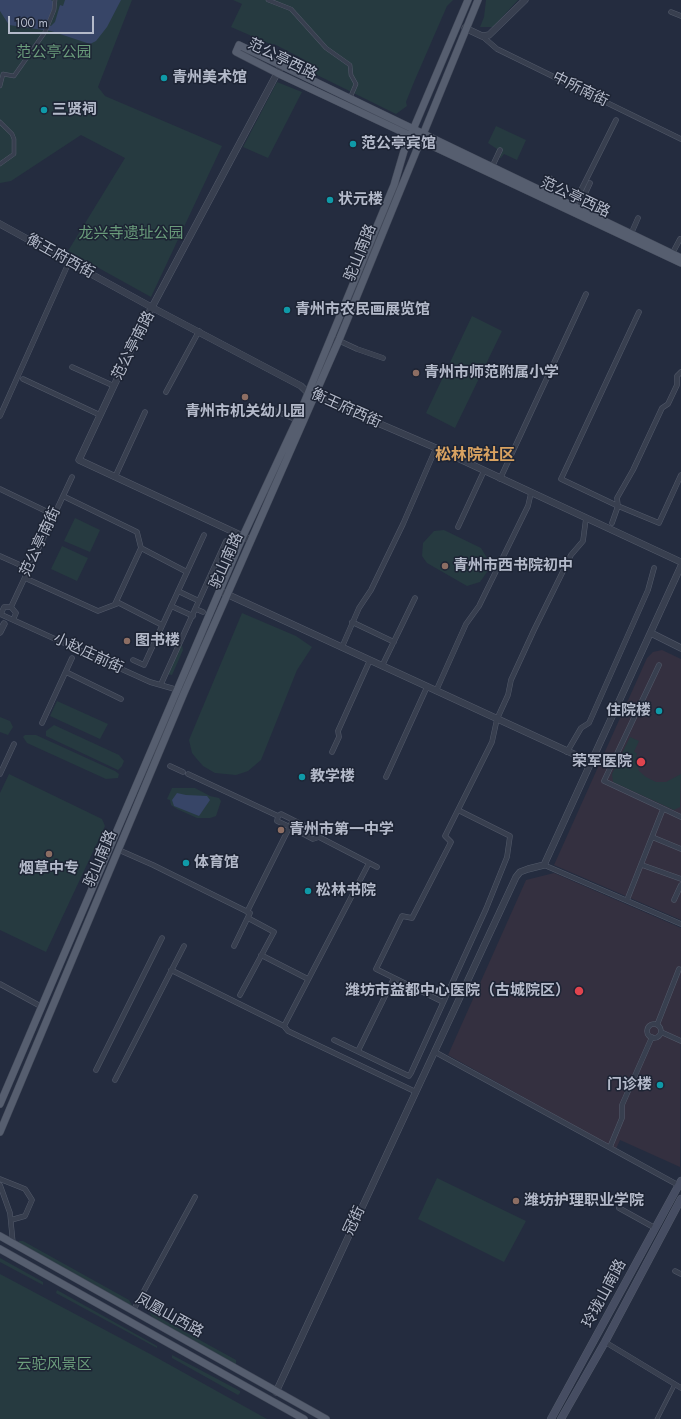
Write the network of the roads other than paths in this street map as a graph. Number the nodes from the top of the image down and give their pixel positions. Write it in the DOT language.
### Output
graph roads {
  1 [pos="55,0"];
  2 [pos="268,0"];
  3 [pos="468,0"];
  4 [pos="478,0"];
  5 [pos="525,0"];
  6 [pos="671,12"];
  7 [pos="681,16"];
  8 [pos="465,28"];
  9 [pos="482,36"];
  10 [pos="281,66"];
  11 [pos="277,73"];
  12 [pos="0,86"];
  13 [pos="350,99"];
  14 [pos="616,120"];
  15 [pos="0,122"];
  16 [pos="412,133"];
  17 [pos="422,137"];
  18 [pos="681,139"];
  19 [pos="500,150"];
  20 [pos="0,164"];
  21 [pos="492,167"];
  22 [pos="550,178"];
  23 [pos="590,183"];
  24 [pos="543,192"];
  25 [pos="575,208"];
  26 [pos="638,218"];
  27 [pos="0,224"];
  28 [pos="631,234"];
  29 [pos="680,239"];
  30 [pos="672,254"];
  31 [pos="681,258"];
  32 [pos="69,262"];
  33 [pos="681,263"];
  34 [pos="586,294"];
  35 [pos="153,308"];
  36 [pos="639,312"];
  37 [pos="199,331"];
  38 [pos="331,337"];
  39 [pos="339,340"];
  40 [pos="383,358"];
  41 [pos="72,367"];
  42 [pos="681,372"];
  43 [pos="23,379"];
  44 [pos="114,386"];
  45 [pos="166,392"];
  46 [pos="308,394"];
  47 [pos="315,396"];
  48 [pos="263,406"];
  49 [pos="145,412"];
  50 [pos="100,415"];
  51 [pos="0,416"];
  52 [pos="297,420"];
  53 [pos="436,448"];
  54 [pos="484,471"];
  55 [pos="681,475"];
  56 [pos="72,477"];
  57 [pos="115,477"];
  58 [pos="500,479"];
  59 [pos="0,489"];
  60 [pos="531,493"];
  61 [pos="63,496"];
  62 [pos="618,506"];
  63 [pos="54,515"];
  64 [pos="586,518"];
  65 [pos="612,523"];
  66 [pos="458,527"];
  67 [pos="204,535"];
  68 [pos="243,536"];
  69 [pos="251,540"];
  70 [pos="226,541"];
  71 [pos="141,548"];
  72 [pos="0,556"];
  73 [pos="681,562"];
  74 [pos="681,566"];
  75 [pos="654,568"];
  76 [pos="29,569"];
  77 [pos="186,572"];
  78 [pos="25,578"];
  79 [pos="178,591"];
  80 [pos="224,592"];
  81 [pos="415,598"];
  82 [pos="199,601"];
  83 [pos="115,604"];
  84 [pos="171,606"];
  85 [pos="11,607"];
  86 [pos="196,609"];
  87 [pos="203,612"];
  88 [pos="0,614"];
  89 [pos="193,616"];
  90 [pos="13,620"];
  91 [pos="352,622"];
  92 [pos="4,624"];
  93 [pos="162,625"];
  94 [pos="0,632"];
  95 [pos="651,633"];
  96 [pos="394,642"];
  97 [pos="342,647"];
  98 [pos="681,648"];
  99 [pos="72,658"];
  100 [pos="133,660"];
  101 [pos="370,660"];
  102 [pos="659,665"];
  103 [pos="382,666"];
  104 [pos="66,672"];
  105 [pos="162,682"];
  106 [pos="427,687"];
  107 [pos="178,690"];
  108 [pos="436,691"];
  109 [pos="121,699"];
  110 [pos="497,719"];
  111 [pos="42,723"];
  112 [pos="14,744"];
  113 [pos="332,752"];
  114 [pos="567,752"];
  115 [pos="591,762"];
  116 [pos="170,766"];
  117 [pos="0,774"];
  118 [pos="386,777"];
  119 [pos="663,809"];
  120 [pos="458,810"];
  121 [pos="278,816"];
  122 [pos="681,816"];
  123 [pos="293,820"];
  124 [pos="290,827"];
  125 [pos="318,837"];
  126 [pos="652,837"];
  127 [pos="681,848"];
  128 [pos="119,850"];
  129 [pos="369,863"];
  130 [pos="544,864"];
  131 [pos="642,865"];
  132 [pos="377,867"];
  133 [pos="681,879"];
  134 [pos="681,885"];
  135 [pos="627,900"];
  136 [pos="674,900"];
  137 [pos="248,915"];
  138 [pos="681,924"];
  139 [pos="162,938"];
  140 [pos="184,946"];
  141 [pos="234,946"];
  142 [pos="261,955"];
  143 [pos="679,969"];
  144 [pos="171,970"];
  145 [pos="394,978"];
  146 [pos="308,979"];
  147 [pos="0,984"];
  148 [pos="240,995"];
  149 [pos="443,1002"];
  150 [pos="42,1007"];
  151 [pos="657,1025"];
  152 [pos="284,1026"];
  153 [pos="661,1032"];
  154 [pos="652,1037"];
  155 [pos="334,1040"];
  156 [pos="681,1041"];
  157 [pos="358,1052"];
  158 [pos="435,1052"];
  159 [pos="96,1070"];
  160 [pos="115,1080"];
  161 [pos="416,1092"];
  162 [pos="0,1104"];
  163 [pos="0,1132"];
  164 [pos="610,1147"];
  165 [pos="0,1179"];
  166 [pos="680,1184"];
  167 [pos="0,1186"];
  168 [pos="195,1197"];
  169 [pos="681,1198"];
  170 [pos="619,1208"];
  171 [pos="10,1220"];
  172 [pos="655,1228"];
  173 [pos="0,1236"];
  174 [pos="13,1244"];
  175 [pos="0,1249"];
  176 [pos="675,1271"];
  177 [pos="681,1274"];
  178 [pos="133,1311"];
  179 [pos="605,1342"];
  180 [pos="675,1384"];
  181 [pos="681,1388"];
  182 [pos="276,1392"];
  183 [pos="304,1419"];
  184 [pos="326,1419"];
  185 [pos="551,1419"];
  186 [pos="562,1419"];
  187 [pos="657,1419"];
  1 -- 12 [label="street"];
  2 -- 13 [label="street"];
  3 -- 16 [label="main road, 驼山南路"];
  4 -- 8 [label="main road, 驼山南路"];
  5 -- 9 [label="street"];
  6 -- 7 [label="street"];
  8 -- 9 [label="street"];
  8 -- 17 [label="main road, 驼山南路"];
  9 -- 18 [label="street, 中所南街"];
  10 -- 11 [label="street, 范公亭南路"];
  10 -- 11 [label="main road, 范公亭西路"];
  10 -- 13 [label="main road, 范公亭西路"];
  11 -- 16 [label="main road, 范公亭西路"];
  11 -- 35 [label="street, 范公亭南路"];
  13 -- 16 [label="main road, 范公亭西路"];
  14 -- 25 [label="street"];
  15 -- 20 [label="street"];
  16 -- 17 [label="main road, 范公亭西路"];
  16 -- 38 [label="main road, 驼山南路"];
  17 -- 21 [label="main road, 范公亭西路"];
  17 -- 33 [label="main road, 范公亭西路"];
  17 -- 39 [label="main road, 驼山南路"];
  19 -- 21 [label="street"];
  21 -- 24 [label="main road, 范公亭西路"];
  22 -- 24 [label="street"];
  23 -- 25 [label="street"];
  24 -- 25 [label="main road, 范公亭西路"];
  25 -- 28 [label="main road, 范公亭西路"];
  26 -- 28 [label="street"];
  27 -- 32 [label="street, 衡王府西街"];
  28 -- 30 [label="main road, 范公亭西路"];
  29 -- 30 [label="street"];
  30 -- 31 [label="main road, 范公亭西路"];
  32 -- 35 [label="street, 衡王府西街"];
  32 -- 51 [label="street"];
  34 -- 58 [label="street"];
  35 -- 37 [label="street, 衡王府西街"];
  35 -- 44 [label="street, 范公亭南路"];
  36 -- 62 [label="street"];
  37 -- 45 [label="street"];
  37 -- 46 [label="street, 衡王府西街"];
  38 -- 39 [label="street"];
  38 -- 46 [label="main road, 驼山南路"];
  39 -- 40 [label="street"];
  39 -- 47 [label="main road, 驼山南路"];
  41 -- 44 [label="street"];
  42 -- 62 [label="street"];
  43 -- 50 [label="street"];
  44 -- 50 [label="street, 范公亭南路"];
  46 -- 47 [label="street, 衡王府西街"];
  46 -- 52 [label="main road, 驼山南路"];
  47 -- 53 [label="street, 衡王府西街"];
  47 -- 69 [label="main road, 驼山南路"];
  48 -- 52 [label="street"];
  49 -- 57 [label="street"];
  50 -- 57 [label="street, 范公亭南路"];
  52 -- 68 [label="main road, 驼山南路"];
  53 -- 54 [label="street, 衡王府西街"];
  53 -- 91 [label="street"];
  54 -- 58 [label="street, 衡王府西街"];
  54 -- 66 [label="street"];
  55 -- 62 [label="street"];
  56 -- 61 [label="street, 范公亭南街"];
  57 -- 68 [label="street, 范公亭南路"];
  58 -- 60 [label="street, 衡王府西街"];
  59 -- 63 [label="street"];
  60 -- 64 [label="street, 衡王府西街"];
  60 -- 108 [label="street"];
  61 -- 63 [label="street, 范公亭南街"];
  61 -- 71 [label="street"];
  62 -- 65 [label="street"];
  63 -- 76 [label="street, 范公亭南街"];
  64 -- 73 [label="street, 衡王府西街"];
  64 -- 110 [label="street"];
  67 -- 77 [label="street"];
  68 -- 69 [label="street, 范公亭南路"];
  68 -- 80 [label="main road, 驼山南路"];
  69 -- 80 [label="main road, 驼山南路"];
  70 -- 82 [label="street"];
  71 -- 77 [label="street"];
  71 -- 83 [label="street"];
  72 -- 76 [label="street"];
  74 -- 95 [label="street"];
  75 -- 114 [label="street"];
  76 -- 78 [label="street, 范公亭南街"];
  77 -- 79 [label="street"];
  78 -- 83 [label="street"];
  78 -- 85 [label="street, 范公亭南街"];
  79 -- 82 [label="street"];
  79 -- 84 [label="street"];
  80 -- 97 [label="street"];
  80 -- 107 [label="main road, 驼山南路"];
  80 -- 128 [label="main road, 驼山南路"];
  81 -- 96 [label="street"];
  82 -- 86 [label="street"];
  83 -- 93 [label="street"];
  84 -- 89 [label="street"];
  84 -- 93 [label="street"];
  85 -- 88 [label="street"];
  85 -- 90 [label="street"];
  86 -- 87 [label="street"];
  86 -- 89 [label="street"];
  88 -- 90 [label="street, 小赵庄前街"];
  89 -- 105 [label="street"];
  90 -- 107 [label="street, 小赵庄前街"];
  91 -- 96 [label="street"];
  91 -- 97 [label="street"];
  92 -- 94 [label="street"];
  93 -- 100 [label="street"];
  95 -- 98 [label="street"];
  95 -- 115 [label="street"];
  96 -- 103 [label="street"];
  97 -- 101 [label="street"];
  99 -- 104 [label="street"];
  101 -- 103 [label="street"];
  101 -- 113 [label="street"];
  102 -- 119 [label="street"];
  103 -- 106 [label="street"];
  104 -- 109 [label="street"];
  104 -- 111 [label="street"];
  106 -- 108 [label="street"];
  106 -- 118 [label="street"];
  107 -- 150 [label="main road, 驼山南路"];
  108 -- 110 [label="street"];
  110 -- 114 [label="street"];
  110 -- 120 [label="street"];
  112 -- 117 [label="street"];
  114 -- 115 [label="street"];
  115 -- 130 [label="street"];
  116 -- 121 [label="street"];
  119 -- 122 [label="street"];
  119 -- 126 [label="street"];
  120 -- 145 [label="street"];
  120 -- 149 [label="street"];
  121 -- 123 [label="street"];
  121 -- 124 [label="street"];
  123 -- 124 [label="street"];
  123 -- 125 [label="street"];
  124 -- 125 [label="street"];
  124 -- 137 [label="street"];
  125 -- 129 [label="street"];
  126 -- 127 [label="street"];
  126 -- 131 [label="street"];
  128 -- 137 [label="street"];
  128 -- 163 [label="main road, 驼山南路"];
  129 -- 132 [label="street"];
  129 -- 146 [label="street"];
  130 -- 135 [label="street"];
  130 -- 158 [label="street, 冠街"];
  131 -- 133 [label="street"];
  131 -- 135 [label="street"];
  134 -- 136 [label="street"];
  135 -- 138 [label="street"];
  137 -- 141 [label="street"];
  137 -- 142 [label="street"];
  139 -- 159 [label="street"];
  140 -- 144 [label="street"];
  142 -- 146 [label="street"];
  142 -- 148 [label="street"];
  143 -- 151 [label="street"];
  144 -- 152 [label="street"];
  144 -- 160 [label="street"];
  145 -- 149 [label="street"];
  145 -- 157 [label="street"];
  146 -- 152 [label="street"];
  147 -- 150 [label="street"];
  149 -- 157 [label="street"];
  150 -- 162 [label="main road, 驼山南路"];
  151 -- 153 [label="street"];
  151 -- 154 [label="street"];
  152 -- 161 [label="street"];
  153 -- 154 [label="street"];
  153 -- 156 [label="street"];
  154 -- 164 [label="street"];
  155 -- 157 [label="street"];
  158 -- 161 [label="street, 冠街"];
  158 -- 164 [label="street"];
  161 -- 182 [label="street, 冠街"];
  164 -- 166 [label="street"];
  165 -- 171 [label="street"];
  166 -- 172 [label="main road, 玲珑山南路"];
  167 -- 171 [label="street"];
  168 -- 178 [label="street"];
  169 -- 179 [label="main road, 玲珑山南路"];
  170 -- 172 [label="street"];
  171 -- 174 [label="street"];
  172 -- 185 [label="main road, 玲珑山南路"];
  173 -- 174 [label="main road, 凤凰山西路"];
  174 -- 178 [label="main road, 凤凰山西路"];
  175 -- 183 [label="main road, 凤凰山西路"];
  176 -- 177 [label="street"];
  178 -- 182 [label="main road, 凤凰山西路"];
  179 -- 180 [label="street"];
  179 -- 186 [label="main road, 玲珑山南路"];
  180 -- 181 [label="street"];
  180 -- 187 [label="street"];
  182 -- 184 [label="main road, 凤凰山西路"];
}
